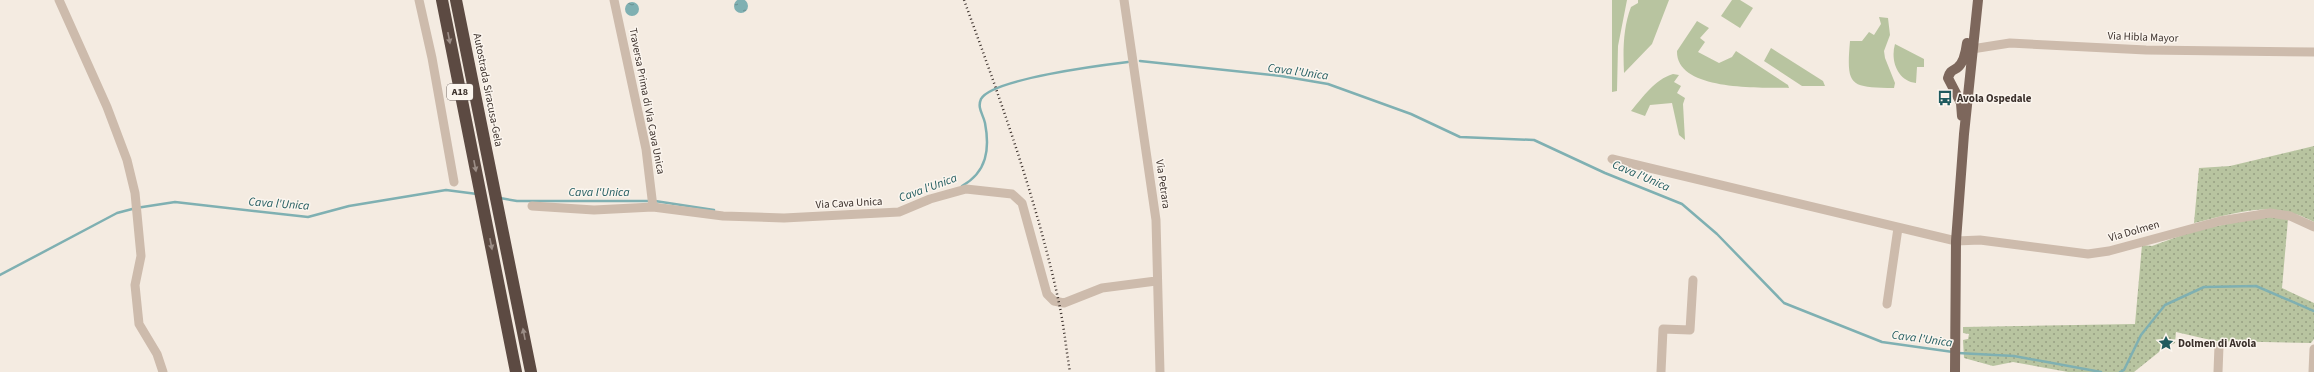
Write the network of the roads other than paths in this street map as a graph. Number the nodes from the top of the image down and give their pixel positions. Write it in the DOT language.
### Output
graph roads {
  1 [pos="59,0"];
  2 [pos="419,0"];
  3 [pos="442,0"];
  4 [pos="456,0"];
  5 [pos="461,0"];
  6 [pos="614,0"];
  7 [pos="1124,0"];
  8 [pos="1970,0"];
  9 [pos="1978,0"];
  10 [pos="464,35"];
  11 [pos="1972,49"];
  12 [pos="2314,52"];
  13 [pos="1958,68"];
  14 [pos="1969,79"];
  15 [pos="1952,87"];
  16 [pos="1964,134"];
  17 [pos="1612,159"];
  18 [pos="454,182"];
  19 [pos="532,206"];
  20 [pos="653,207"];
  21 [pos="2314,227"];
  22 [pos="1898,228"];
  23 [pos="1956,241"];
  24 [pos="1693,280"];
  25 [pos="1156,281"];
  26 [pos="1887,304"];
  27 [pos="2219,346"];
  28 [pos="2314,349"];
  29 [pos="163,372"];
  30 [pos="516,372"];
  31 [pos="531,372"];
  32 [pos="1160,372"];
  33 [pos="1661,372"];
  34 [pos="1955,372"];
  35 [pos="2218,372"];
  36 [pos="2313,372"];
  1 -- 29 [label="street"];
  2 -- 18 [label="street"];
  3 -- 30 [label="highway, A18, one-way"];
  4 -- 10 [label="highway, Autostrada Siracusa-Gela / A18"];
  5 -- 10 [label="highway"];
  6 -- 20 [label="street, Traversa Prima di Via Cava Unica"];
  7 -- 25 [label="street, Via Petrara"];
  8 -- 13 [label="main road"];
  9 -- 11 [label="main road"];
  31 -- 10 [label="highway, Autostrada Siracusa-Gela / A18, one-way"];
  11 -- 12 [label="street, Via Hibla Mayor"];
  11 -- 14 [label="main road"];
  13 -- 14 [label="main road"];
  13 -- 15 [label="main road"];
  14 -- 15 [label="main road"];
  14 -- 16 [label="main road"];
  15 -- 16 [label="main road"];
  16 -- 23 [label="main road"];
  17 -- 22 [label="street, Via Dolmen"];
  19 -- 20 [label="street, Via Cava Unica"];
  20 -- 25 [label="street, Via Cava Unica"];
  21 -- 23 [label="street, Via Dolmen"];
  22 -- 23 [label="street, Via Dolmen"];
  22 -- 26 [label="street"];
  23 -- 34 [label="main road"];
  24 -- 33 [label="street"];
  25 -- 32 [label="street, Via Petrara"];
  27 -- 35 [label="street"];
  28 -- 36 [label="street"];
}
